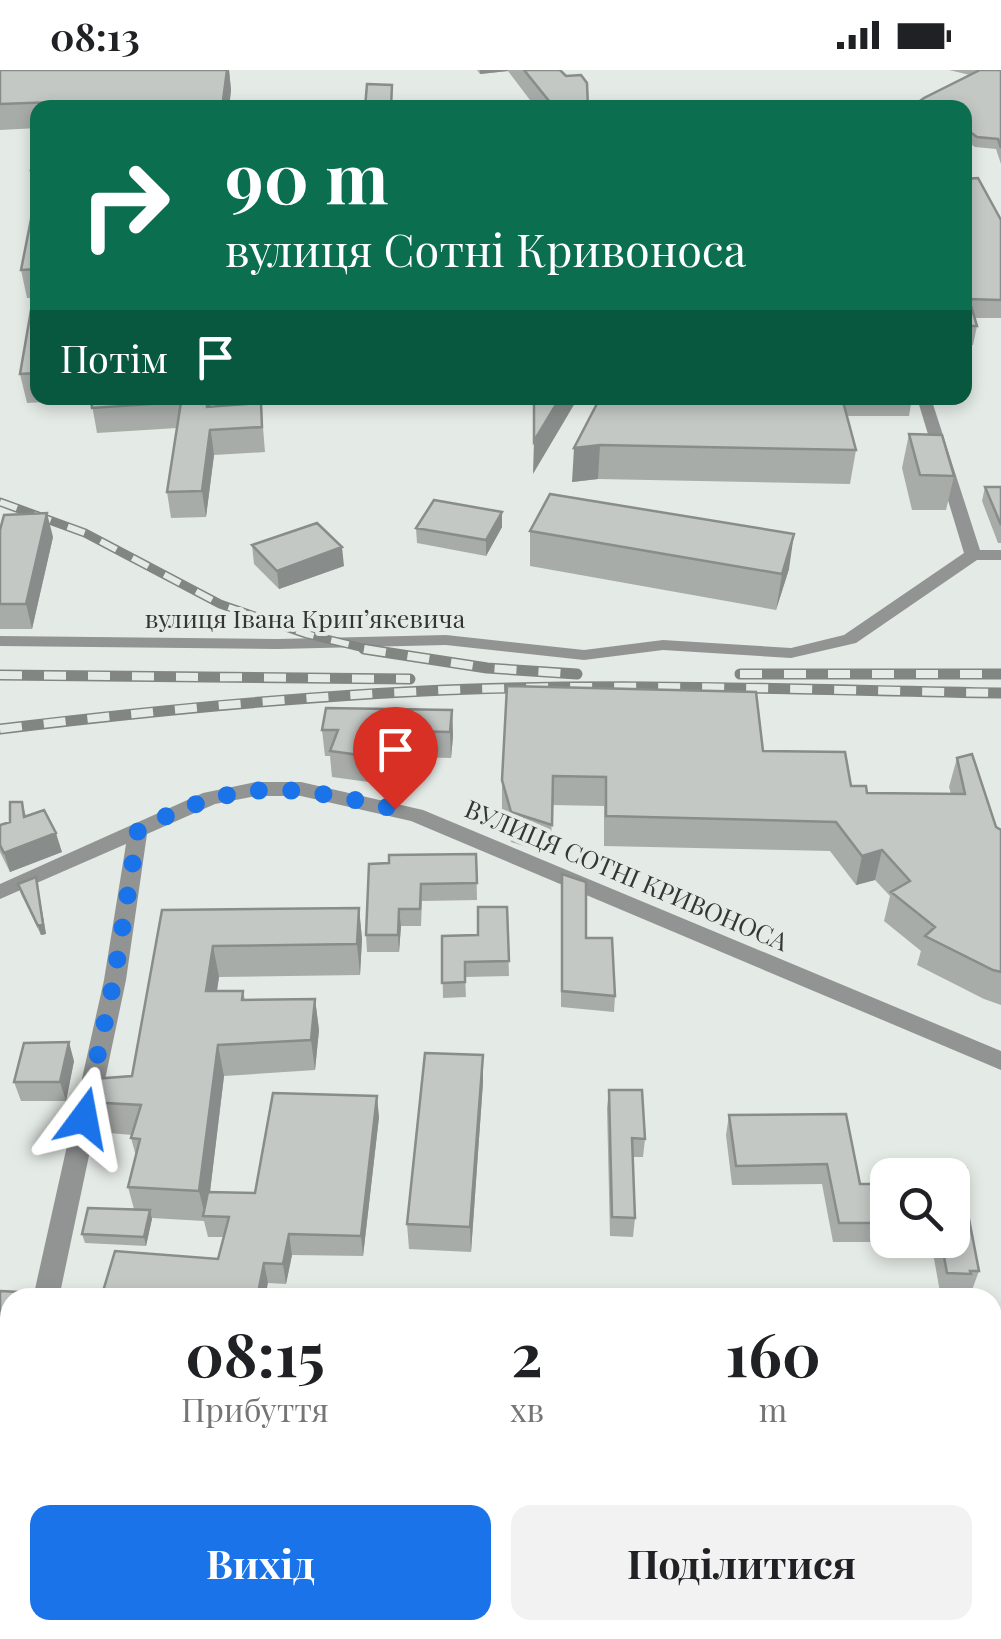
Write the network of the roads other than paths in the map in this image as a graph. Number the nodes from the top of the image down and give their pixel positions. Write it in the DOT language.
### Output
graph roads {
  1 [pos="926,405"];
  2 [pos="973,555"];
  3 [pos="1001,555"];
  4 [pos="0,641"];
  5 [pos="138,830"];
  6 [pos="0,892"];
  7 [pos="1001,1060"];
  8 [pos="48,1288"];
  1 -- 2 [label="street"];
  2 -- 3 [label="street"];
  2 -- 4 [label="street, вулиця Івана Крипʼякевича"];
  5 -- 6 [label="street, ВУЛИЦЯ СОТНІ КРИВОНОСА"];
  5 -- 7 [label="street, ВУЛИЦЯ СОТНІ КРИВОНОСА"];
  5 -- 8 [label="street"];
}
